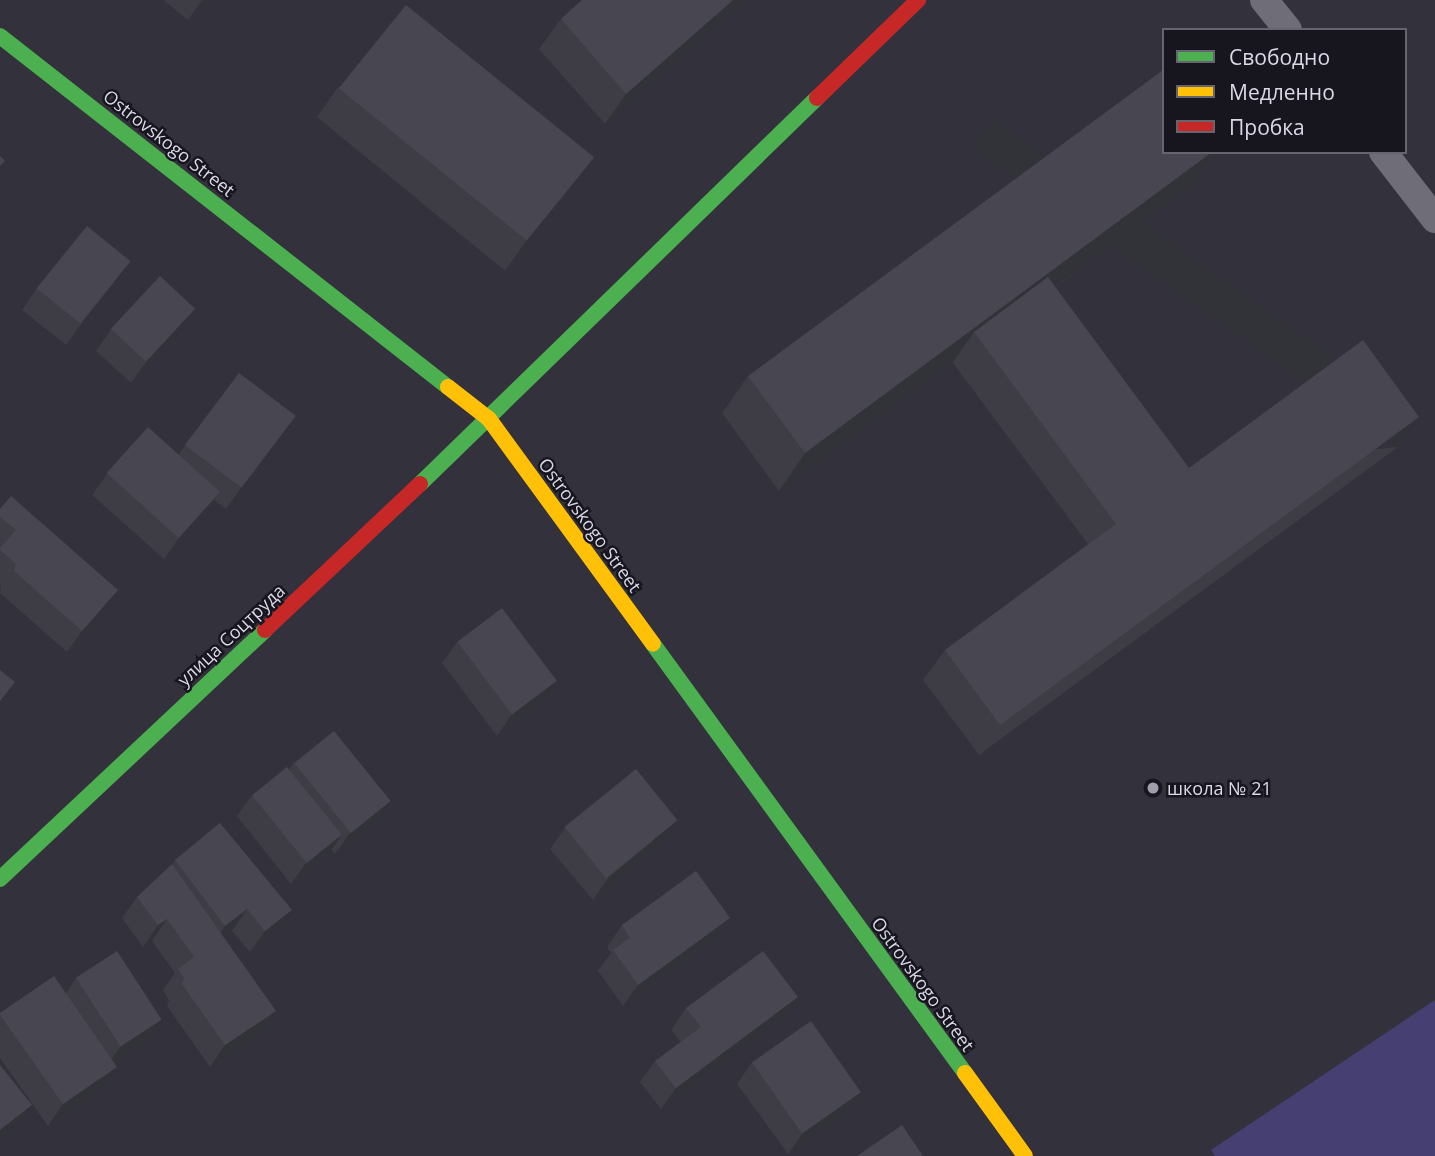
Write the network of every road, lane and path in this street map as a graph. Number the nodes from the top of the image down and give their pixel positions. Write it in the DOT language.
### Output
graph roads {
  1 [pos="918,0"];
  2 [pos="1264,0"];
  3 [pos="1286,28"];
  4 [pos="0,36"];
  5 [pos="1385,154"];
  6 [pos="1435,219"];
  7 [pos="489,419"];
  8 [pos="0,879"];
  9 [pos="1025,1156"];
  1 -- 7 [label="main road, улица Соцтруда"];
  2 -- 3 [label="lane"];
  4 -- 7 [label="main road, Ostrovskogo Street"];
  5 -- 6 [label="lane"];
  7 -- 8 [label="main road, улица Соцтруда"];
  7 -- 9 [label="main road, Ostrovskogo Street"];
}
